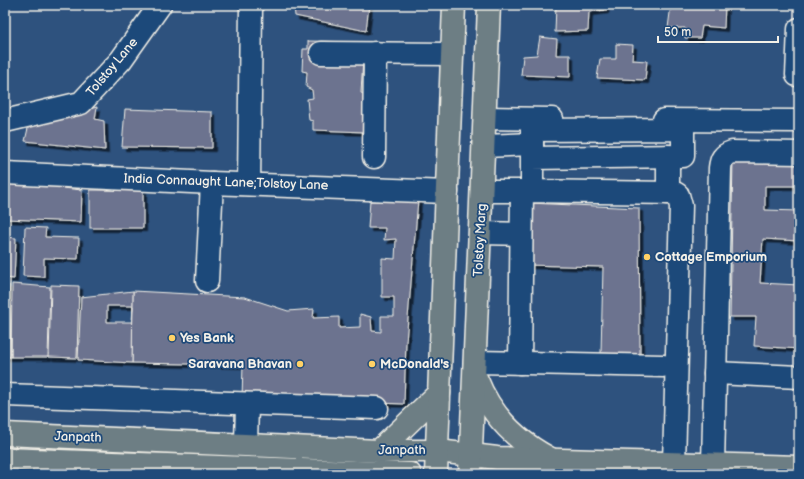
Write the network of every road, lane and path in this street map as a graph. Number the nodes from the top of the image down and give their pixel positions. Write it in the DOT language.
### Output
graph roads {
  1 [pos="160,5"];
  2 [pos="251,5"];
  3 [pos="454,5"];
  4 [pos="489,5"];
  5 [pos="799,29"];
  6 [pos="321,53"];
  7 [pos="376,54"];
  8 [pos="452,54"];
  9 [pos="797,75"];
  10 [pos="486,118"];
  11 [pos="5,121"];
  12 [pos="799,121"];
  13 [pos="485,146"];
  14 [pos="532,151"];
  15 [pos="799,153"];
  16 [pos="668,156"];
  17 [pos="374,157"];
  18 [pos="5,173"];
  19 [pos="212,183"];
  20 [pos="249,184"];
  21 [pos="483,191"];
  22 [pos="527,191"];
  23 [pos="447,192"];
  24 [pos="668,193"];
  25 [pos="481,233"];
  26 [pos="521,234"];
  27 [pos="208,281"];
  28 [pos="520,363"];
  29 [pos="663,366"];
  30 [pos="474,368"];
  31 [pos="715,374"];
  32 [pos="799,377"];
  33 [pos="439,392"];
  34 [pos="5,395"];
  35 [pos="247,404"];
  36 [pos="377,408"];
  37 [pos="5,434"];
  38 [pos="246,443"];
  39 [pos="379,451"];
  40 [pos="438,451"];
  41 [pos="550,458"];
  42 [pos="5,459"];
  43 [pos="674,463"];
  44 [pos="713,464"];
  45 [pos="471,465"];
  46 [pos="799,467"];
  47 [pos="71,468"];
  48 [pos="250,471"];
  49 [pos="313,473"];
  50 [pos="402,474"];
  51 [pos="436,474"];
  1 -- 11 [label="street, Tolstoy Lane"];
  2 -- 20 [label="street"];
  3 -- 8 [label="main road"];
  4 -- 10 [label="main road, Tolstoy Marg"];
  5 -- 9 [label="street"];
  6 -- 7 [label="street"];
  7 -- 8 [label="street"];
  7 -- 17 [label="street"];
  8 -- 23 [label="main road"];
  10 -- 12 [label="street"];
  10 -- 13 [label="main road, Tolstoy Marg"];
  13 -- 14 [label="street"];
  13 -- 21 [label="main road, Tolstoy Marg"];
  14 -- 16 [label="street"];
  14 -- 16 [label="street"];
  14 -- 22 [label="street"];
  15 -- 31 [label="street"];
  16 -- 24 [label="street"];
  18 -- 19 [label="street, India Connaught Lane;Tolstoy Lane"];
  19 -- 20 [label="street, India Connaught Lane;Tolstoy Lane"];
  19 -- 27 [label="street"];
  20 -- 23 [label="street, India Connaught Lane;Tolstoy Lane"];
  21 -- 22 [label="street"];
  21 -- 25 [label="main road, Tolstoy Marg"];
  22 -- 24 [label="street"];
  22 -- 26 [label="street"];
  23 -- 33 [label="main road"];
  24 -- 43 [label="street"];
  25 -- 26 [label="street"];
  25 -- 30 [label="main road, Tolstoy Marg"];
  26 -- 28 [label="street"];
  28 -- 29 [label="street"];
  28 -- 30 [label="street"];
  30 -- 41 [label="main road"];
  30 -- 45 [label="main road, Tolstoy Marg"];
  31 -- 32 [label="street"];
  31 -- 44 [label="street"];
  33 -- 39 [label="main road"];
  33 -- 40 [label="main road"];
  34 -- 35 [label="street"];
  35 -- 36 [label="street"];
  35 -- 38 [label="street"];
  37 -- 38 [label="main road, Janpath"];
  38 -- 39 [label="main road, Janpath"];
  39 -- 40 [label="main road, Janpath"];
  40 -- 45 [label="main road, Janpath"];
  40 -- 51 [label="main road"];
  41 -- 43 [label="main road, Janpath"];
  41 -- 45 [label="main road, Janpath"];
  42 -- 47 [label="main road, Janpath"];
  43 -- 44 [label="main road, Janpath"];
  44 -- 46 [label="main road, Janpath"];
  47 -- 48 [label="main road, Janpath"];
  48 -- 49 [label="main road, Janpath"];
  49 -- 50 [label="main road, Janpath"];
}
